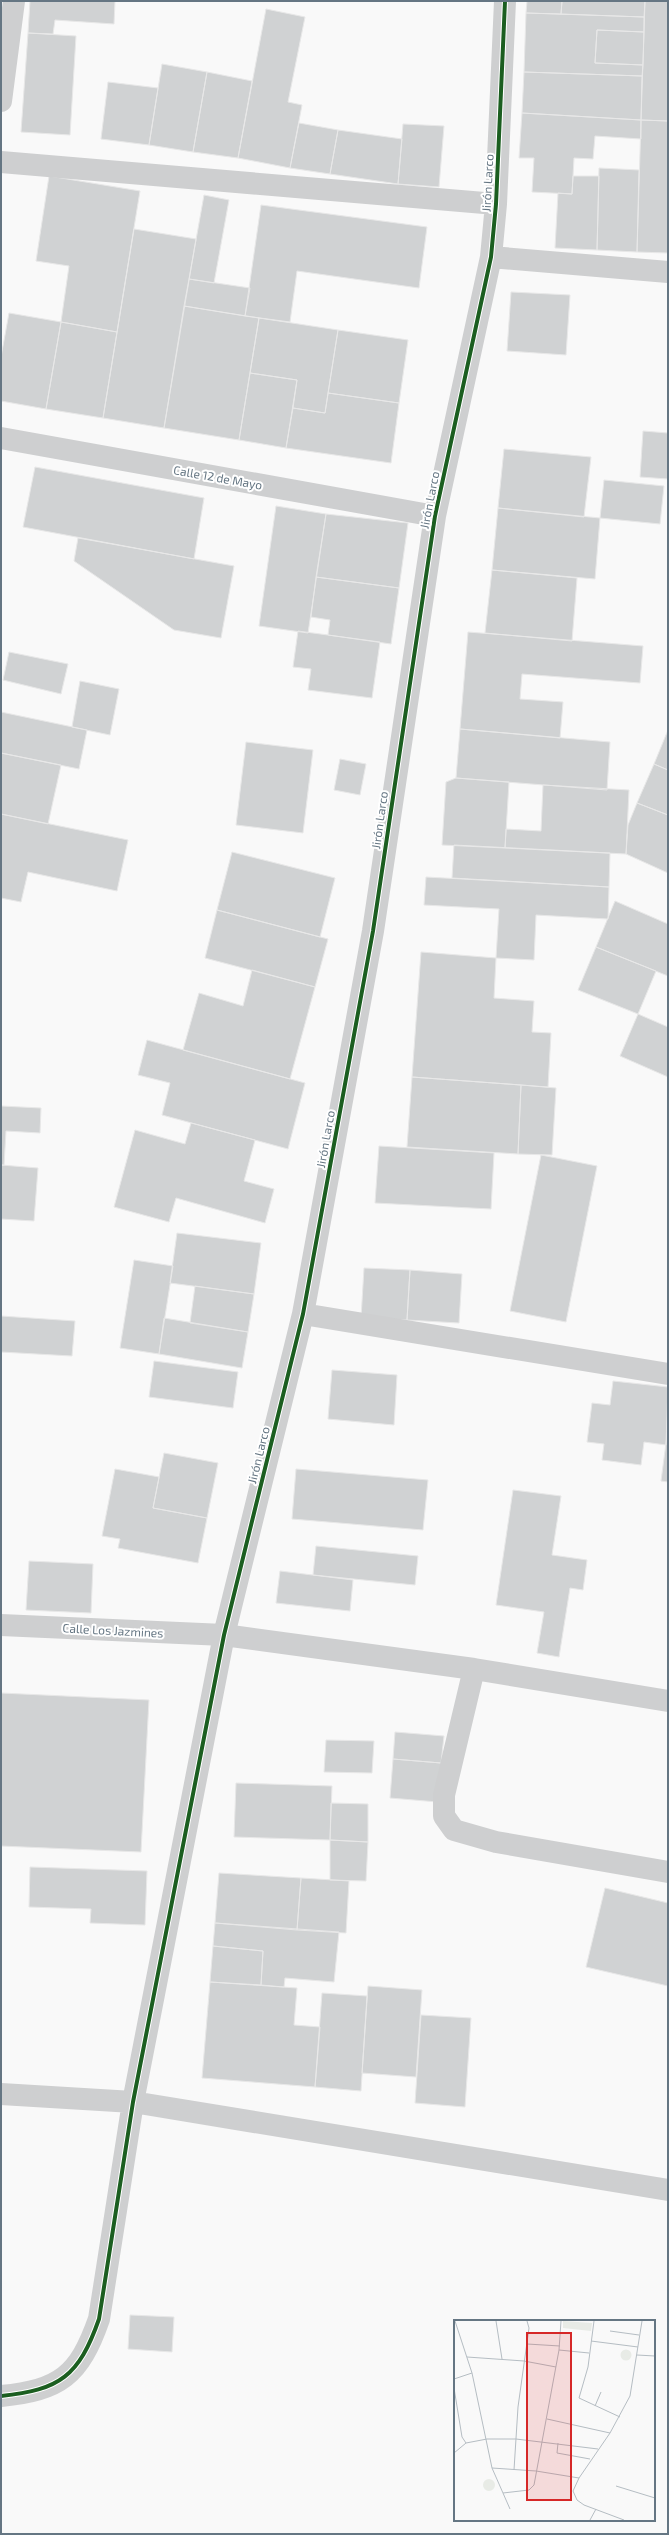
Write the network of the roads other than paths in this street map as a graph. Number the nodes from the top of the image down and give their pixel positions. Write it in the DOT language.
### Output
graph roads {
  1 [pos="14,1"];
  2 [pos="505,1"];
  3 [pos="1,100"];
  4 [pos="1,162"];
  5 [pos="496,204"];
  6 [pos="491,257"];
  7 [pos="668,272"];
  8 [pos="1,438"];
  9 [pos="435,516"];
  10 [pos="303,1314"];
  11 [pos="668,1374"];
  12 [pos="1,1625"];
  13 [pos="224,1635"];
  14 [pos="474,1669"];
  15 [pos="668,1701"];
  16 [pos="668,1872"];
  17 [pos="1,2094"];
  18 [pos="133,2102"];
  19 [pos="668,2190"];
  20 [pos="1,2396"];
  1 -- 3 [label="street"];
  2 -- 5 [label="street, Jirón Larco"];
  4 -- 5 [label="street"];
  5 -- 6 [label="street, Jirón Larco"];
  6 -- 7 [label="street"];
  6 -- 9 [label="street, Jirón Larco"];
  8 -- 9 [label="street, Calle 12 de Mayo"];
  9 -- 10 [label="street, Jirón Larco"];
  10 -- 11 [label="street"];
  10 -- 13 [label="street, Jirón Larco"];
  12 -- 13 [label="street, Calle Los Jazmines"];
  13 -- 14 [label="street, Calle Los Jazmines"];
  13 -- 18 [label="street, Jirón Larco"];
  14 -- 15 [label="street, Calle Los Jazmines"];
  14 -- 16 [label="street"];
  17 -- 18 [label="street"];
  18 -- 19 [label="street"];
  18 -- 20 [label="street, Jirón Larco"];
}
